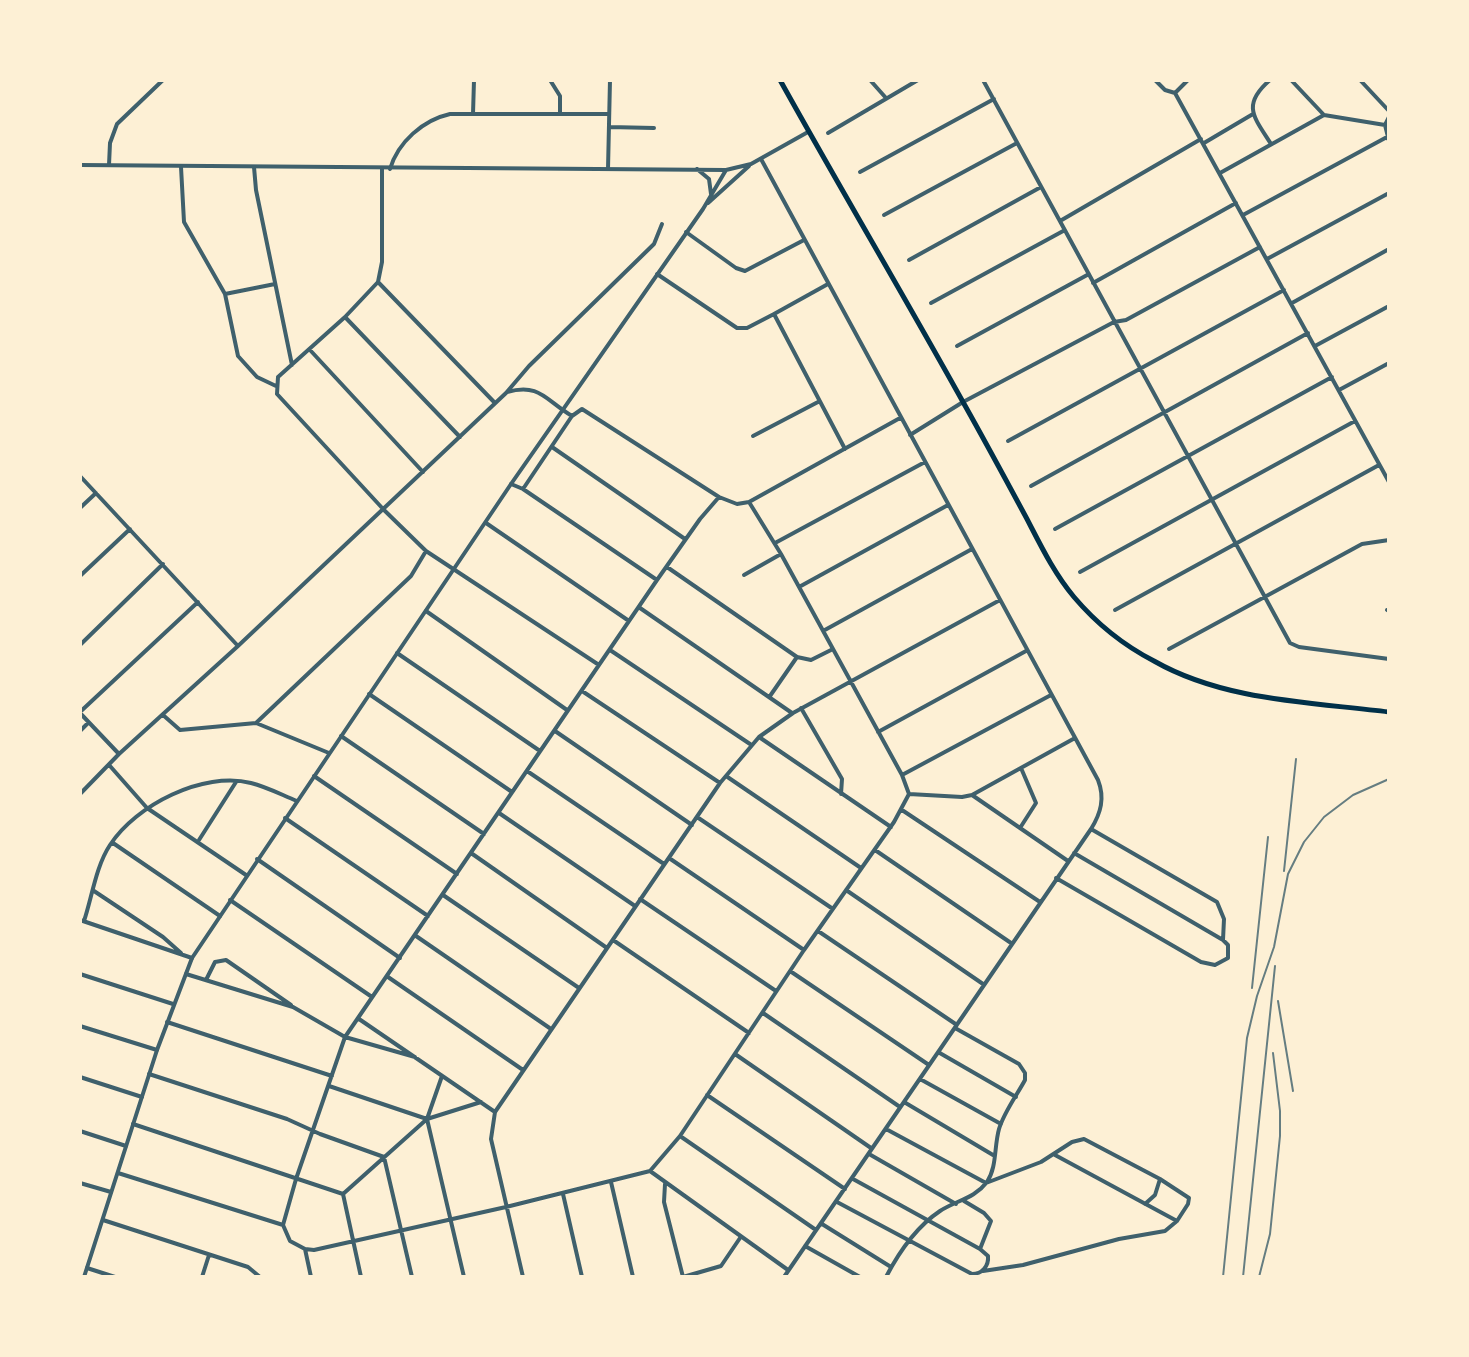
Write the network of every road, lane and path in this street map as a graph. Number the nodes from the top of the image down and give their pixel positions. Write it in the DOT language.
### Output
graph roads {
  1 [pos="163,80"];
  2 [pos="474,80"];
  3 [pos="550,80"];
  4 [pos="610,80"];
  5 [pos="780,80"];
  6 [pos="870,80"];
  7 [pos="918,80"];
  8 [pos="983,80"];
  9 [pos="1155,80"];
  10 [pos="1188,80"];
  11 [pos="1270,80"];
  12 [pos="1291,80"];
  13 [pos="1360,80"];
  14 [pos="1175,93"];
  15 [pos="886,98"];
  16 [pos="994,99"];
  17 [pos="473,114"];
  18 [pos="560,114"];
  19 [pos="609,114"];
  20 [pos="1253,114"];
  21 [pos="1389,114"];
  22 [pos="1324,115"];
  23 [pos="1385,125"];
  24 [pos="609,127"];
  25 [pos="654,128"];
  26 [pos="809,131"];
  27 [pos="828,133"];
  28 [pos="1388,139"];
  29 [pos="1202,141"];
  30 [pos="1017,143"];
  31 [pos="1271,144"];
  32 [pos="761,159"];
  33 [pos="751,164"];
  34 [pos="80,165"];
  35 [pos="109,165"];
  36 [pos="181,167"];
  37 [pos="254,167"];
  38 [pos="695,168"];
  39 [pos="382,169"];
  40 [pos="390,169"];
  41 [pos="608,169"];
  42 [pos="726,170"];
  43 [pos="860,172"];
  44 [pos="1220,173"];
  45 [pos="1041,187"];
  46 [pos="1389,193"];
  47 [pos="711,196"];
  48 [pos="1236,203"];
  49 [pos="703,209"];
  50 [pos="884,215"];
  51 [pos="1243,215"];
  52 [pos="1060,221"];
  53 [pos="662,224"];
  54 [pos="1065,230"];
  55 [pos="686,232"];
  56 [pos="804,240"];
  57 [pos="1260,247"];
  58 [pos="1389,249"];
  59 [pos="1267,259"];
  60 [pos="909,260"];
  61 [pos="657,274"];
  62 [pos="1089,274"];
  63 [pos="378,282"];
  64 [pos="1093,283"];
  65 [pos="275,284"];
  66 [pos="828,284"];
  67 [pos="1284,290"];
  68 [pos="225,294"];
  69 [pos="931,303"];
  70 [pos="1292,303"];
  71 [pos="1389,306"];
  72 [pos="774,314"];
  73 [pos="345,317"];
  74 [pos="1114,322"];
  75 [pos="1308,333"];
  76 [pos="957,346"];
  77 [pos="1315,346"];
  78 [pos="310,350"];
  79 [pos="1389,363"];
  80 [pos="292,365"];
  81 [pos="1140,369"];
  82 [pos="1332,377"];
  83 [pos="276,386"];
  84 [pos="1339,390"];
  85 [pos="506,393"];
  86 [pos="819,401"];
  87 [pos="963,402"];
  88 [pos="495,403"];
  89 [pos="562,410"];
  90 [pos="1165,412"];
  91 [pos="572,416"];
  92 [pos="901,417"];
  93 [pos="1356,421"];
  94 [pos="910,435"];
  95 [pos="753,436"];
  96 [pos="460,437"];
  97 [pos="1008,441"];
  98 [pos="552,447"];
  99 [pos="845,449"];
  100 [pos="1188,456"];
  101 [pos="925,462"];
  102 [pos="1379,464"];
  103 [pos="423,472"];
  104 [pos="80,476"];
  105 [pos="1389,482"];
  106 [pos="511,484"];
  107 [pos="1031,486"];
  108 [pos="523,489"];
  109 [pos="96,493"];
  110 [pos="719,497"];
  111 [pos="1212,500"];
  112 [pos="749,502"];
  113 [pos="948,505"];
  114 [pos="80,508"];
  115 [pos="384,510"];
  116 [pos="486,523"];
  117 [pos="130,529"];
  118 [pos="1055,529"];
  119 [pos="686,540"];
  120 [pos="1389,540"];
  121 [pos="775,543"];
  122 [pos="1236,543"];
  123 [pos="972,548"];
  124 [pos="426,551"];
  125 [pos="781,554"];
  126 [pos="163,564"];
  127 [pos="667,567"];
  128 [pos="455,568"];
  129 [pos="1080,572"];
  130 [pos="744,575"];
  131 [pos="80,576"];
  132 [pos="657,580"];
  133 [pos="799,587"];
  134 [pos="1265,597"];
  135 [pos="1000,600"];
  136 [pos="198,602"];
  137 [pos="640,608"];
  138 [pos="1115,610"];
  139 [pos="426,611"];
  140 [pos="629,621"];
  141 [pos="823,631"];
  142 [pos="80,645"];
  143 [pos="238,646"];
  144 [pos="833,649"];
  145 [pos="1169,649"];
  146 [pos="610,650"];
  147 [pos="1027,650"];
  148 [pos="397,653"];
  149 [pos="797,657"];
  150 [pos="1389,659"];
  151 [pos="599,665"];
  152 [pos="850,681"];
  153 [pos="582,691"];
  154 [pos="369,694"];
  155 [pos="1051,694"];
  156 [pos="770,696"];
  157 [pos="801,708"];
  158 [pos="567,710"];
  159 [pos="80,712"];
  160 [pos="1389,712"];
  161 [pos="793,713"];
  162 [pos="163,715"];
  163 [pos="88,723"];
  164 [pos="256,723"];
  165 [pos="80,731"];
  166 [pos="554,731"];
  167 [pos="878,732"];
  168 [pos="341,736"];
  169 [pos="759,737"];
  170 [pos="1075,738"];
  171 [pos="751,745"];
  172 [pos="540,751"];
  173 [pos="329,753"];
  174 [pos="119,754"];
  175 [pos="110,766"];
  176 [pos="1021,768"];
  177 [pos="527,771"];
  178 [pos="902,775"];
  179 [pos="314,776"];
  180 [pos="726,776"];
  181 [pos="236,782"];
  182 [pos="720,783"];
  183 [pos="512,792"];
  184 [pos="80,794"];
  185 [pos="841,794"];
  186 [pos="909,794"];
  187 [pos="972,795"];
  188 [pos="297,801"];
  189 [pos="147,808"];
  190 [pos="902,810"];
  191 [pos="499,813"];
  192 [pos="697,817"];
  193 [pos="285,818"];
  194 [pos="692,825"];
  195 [pos="891,827"];
  196 [pos="1020,828"];
  197 [pos="1091,829"];
  198 [pos="484,834"];
  199 [pos="199,840"];
  200 [pos="112,842"];
  201 [pos="875,850"];
  202 [pos="471,853"];
  203 [pos="1074,853"];
  204 [pos="669,858"];
  205 [pos="257,859"];
  206 [pos="1068,861"];
  207 [pos="664,865"];
  208 [pos="861,868"];
  209 [pos="457,874"];
  210 [pos="246,875"];
  211 [pos="1056,878"];
  212 [pos="846,890"];
  213 [pos="94,891"];
  214 [pos="443,895"];
  215 [pos="640,899"];
  216 [pos="230,900"];
  217 [pos="1040,902"];
  218 [pos="635,906"];
  219 [pos="833,909"];
  220 [pos="220,916"];
  221 [pos="428,916"];
  222 [pos="82,921"];
  223 [pos="818,931"];
  224 [pos="416,936"];
  225 [pos="613,940"];
  226 [pos="1223,940"];
  227 [pos="1011,943"];
  228 [pos="607,948"];
  229 [pos="804,950"];
  230 [pos="183,955"];
  231 [pos="192,958"];
  232 [pos="400,958"];
  233 [pos="790,971"];
  234 [pos="80,974"];
  235 [pos="184,974"];
  236 [pos="388,977"];
  237 [pos="206,980"];
  238 [pos="983,984"];
  239 [pos="579,988"];
  240 [pos="776,991"];
  241 [pos="372,997"];
  242 [pos="173,1004"];
  243 [pos="293,1007"];
  244 [pos="763,1013"];
  245 [pos="359,1019"];
  246 [pos="167,1022"];
  247 [pos="80,1026"];
  248 [pos="956,1026"];
  249 [pos="551,1029"];
  250 [pos="749,1033"];
  251 [pos="345,1037"];
  252 [pos="157,1050"];
  253 [pos="938,1052"];
  254 [pos="735,1054"];
  255 [pos="415,1057"];
  256 [pos="929,1065"];
  257 [pos="523,1070"];
  258 [pos="149,1074"];
  259 [pos="442,1075"];
  260 [pos="332,1076"];
  261 [pos="80,1077"];
  262 [pos="920,1079"];
  263 [pos="329,1086"];
  264 [pos="707,1095"];
  265 [pos="142,1097"];
  266 [pos="1016,1097"];
  267 [pos="481,1102"];
  268 [pos="902,1105"];
  269 [pos="495,1112"];
  270 [pos="427,1119"];
  271 [pos="133,1124"];
  272 [pos="1001,1124"];
  273 [pos="886,1129"];
  274 [pos="80,1131"];
  275 [pos="314,1131"];
  276 [pos="680,1136"];
  277 [pos="126,1146"];
  278 [pos="870,1151"];
  279 [pos="993,1155"];
  280 [pos="1055,1155"];
  281 [pos="384,1157"];
  282 [pos="650,1171"];
  283 [pos="118,1173"];
  284 [pos="852,1178"];
  285 [pos="296,1179"];
  286 [pos="1160,1179"];
  287 [pos="611,1182"];
  288 [pos="80,1183"];
  289 [pos="986,1183"];
  290 [pos="665,1184"];
  291 [pos="845,1189"];
  292 [pos="111,1192"];
  293 [pos="563,1193"];
  294 [pos="343,1194"];
  295 [pos="964,1201"];
  296 [pos="837,1202"];
  297 [pos="956,1204"];
  298 [pos="1144,1204"];
  299 [pos="506,1207"];
  300 [pos="450,1219"];
  301 [pos="103,1220"];
  302 [pos="927,1221"];
  303 [pos="1177,1221"];
  304 [pos="821,1223"];
  305 [pos="283,1225"];
  306 [pos="402,1230"];
  307 [pos="816,1230"];
  308 [pos="740,1238"];
  309 [pos="353,1241"];
  310 [pos="908,1241"];
  311 [pos="805,1246"];
  312 [pos="305,1249"];
  313 [pos="980,1249"];
  314 [pos="209,1255"];
  315 [pos="891,1267"];
  316 [pos="87,1268"];
  317 [pos="789,1270"];
  318 [pos="983,1271"];
  319 [pos="84,1277"];
  320 [pos="115,1277"];
  321 [pos="202,1277"];
  322 [pos="260,1277"];
  323 [pos="311,1277"];
  324 [pos="361,1277"];
  325 [pos="412,1277"];
  326 [pos="464,1277"];
  327 [pos="523,1277"];
  328 [pos="582,1277"];
  329 [pos="633,1277"];
  330 [pos="683,1277"];
  331 [pos="784,1277"];
  332 [pos="860,1277"];
  333 [pos="886,1277"];
  1 -- 35 [label="street"];
  2 -- 17 [label="street"];
  3 -- 18 [label="street"];
  4 -- 19 [label="street"];
  5 -- 26 [label="main road"];
  6 -- 15 [label="street"];
  7 -- 15 [label="street"];
  8 -- 16 [label="street"];
  9 -- 14 [label="street"];
  10 -- 14 [label="street"];
  11 -- 20 [label="street"];
  12 -- 22 [label="street"];
  13 -- 21 [label="street"];
  14 -- 29 [label="street"];
  15 -- 27 [label="street"];
  16 -- 30 [label="street"];
  16 -- 43 [label="street"];
  17 -- 18 [label="street"];
  17 -- 40 [label="street"];
  18 -- 19 [label="street"];
  19 -- 24 [label="street"];
  20 -- 29 [label="street"];
  20 -- 31 [label="street"];
  21 -- 23 [label="street"];
  22 -- 23 [label="street"];
  22 -- 31 [label="street"];
  23 -- 28 [label="street"];
  24 -- 25 [label="street"];
  24 -- 41 [label="street"];
  26 -- 32 [label="street"];
  26 -- 87 [label="main road"];
  28 -- 51 [label="street"];
  29 -- 44 [label="street"];
  29 -- 52 [label="street"];
  30 -- 45 [label="street"];
  30 -- 50 [label="street"];
  31 -- 44 [label="street"];
  32 -- 33 [label="street"];
  32 -- 56 [label="street"];
  33 -- 42 [label="street"];
  33 -- 49 [label="street"];
  34 -- 35 [label="street"];
  35 -- 36 [label="street"];
  36 -- 37 [label="street"];
  36 -- 68 [label="street"];
  37 -- 39 [label="street"];
  37 -- 65 [label="street"];
  38 -- 41 [label="street"];
  38 -- 42 [label="street"];
  38 -- 47 [label="street"];
  39 -- 40 [label="street"];
  39 -- 63 [label="street"];
  40 -- 41 [label="street"];
  42 -- 47 [label="street"];
  44 -- 48 [label="street"];
  45 -- 52 [label="street"];
  45 -- 60 [label="street"];
  46 -- 59 [label="street"];
  47 -- 49 [label="street"];
  48 -- 51 [label="street"];
  48 -- 64 [label="street"];
  49 -- 55 [label="street"];
  51 -- 57 [label="street"];
  52 -- 54 [label="street"];
  53 -- 85 [label="street"];
  54 -- 62 [label="street"];
  54 -- 69 [label="street"];
  55 -- 56 [label="street"];
  55 -- 61 [label="street"];
  56 -- 66 [label="street"];
  57 -- 59 [label="street"];
  57 -- 74 [label="street"];
  58 -- 70 [label="street"];
  59 -- 67 [label="street"];
  61 -- 72 [label="street"];
  61 -- 89 [label="street"];
  62 -- 64 [label="street"];
  62 -- 76 [label="street"];
  63 -- 73 [label="street"];
  63 -- 88 [label="street"];
  64 -- 74 [label="street"];
  65 -- 68 [label="street"];
  65 -- 80 [label="street"];
  66 -- 72 [label="street"];
  66 -- 92 [label="street"];
  67 -- 70 [label="street"];
  67 -- 81 [label="street"];
  68 -- 83 [label="street"];
  70 -- 75 [label="street"];
  71 -- 77 [label="street"];
  72 -- 86 [label="street"];
  73 -- 78 [label="street"];
  73 -- 96 [label="street"];
  74 -- 81 [label="street"];
  74 -- 87 [label="street"];
  75 -- 77 [label="street"];
  75 -- 90 [label="street"];
  77 -- 82 [label="street"];
  78 -- 80 [label="street"];
  78 -- 103 [label="street"];
  79 -- 84 [label="street"];
  80 -- 83 [label="street"];
  81 -- 90 [label="street"];
  81 -- 97 [label="street"];
  82 -- 84 [label="street"];
  82 -- 100 [label="street"];
  83 -- 115 [label="street"];
  84 -- 93 [label="street"];
  85 -- 88 [label="street"];
  85 -- 89 [label="street"];
  86 -- 95 [label="street"];
  86 -- 99 [label="street"];
  87 -- 94 [label="street"];
  87 -- 160 [label="main road"];
  88 -- 96 [label="street"];
  89 -- 91 [label="street"];
  89 -- 106 [label="street"];
  90 -- 100 [label="street"];
  90 -- 107 [label="street"];
  91 -- 98 [label="street"];
  91 -- 110 [label="street"];
  92 -- 94 [label="street"];
  92 -- 99 [label="street"];
  93 -- 102 [label="street"];
  93 -- 111 [label="street"];
  94 -- 101 [label="street"];
  96 -- 103 [label="street"];
  98 -- 108 [label="street"];
  98 -- 119 [label="street"];
  99 -- 112 [label="street"];
  100 -- 111 [label="street"];
  100 -- 118 [label="street"];
  101 -- 113 [label="street"];
  101 -- 121 [label="street"];
  102 -- 105 [label="street"];
  102 -- 122 [label="street"];
  103 -- 115 [label="street"];
  104 -- 109 [label="street"];
  106 -- 108 [label="street"];
  106 -- 116 [label="street"];
  108 -- 132 [label="street"];
  109 -- 114 [label="street"];
  109 -- 117 [label="street"];
  110 -- 112 [label="street"];
  110 -- 119 [label="street"];
  111 -- 122 [label="street"];
  111 -- 129 [label="street"];
  112 -- 121 [label="street"];
  113 -- 123 [label="street"];
  113 -- 133 [label="street"];
  115 -- 124 [label="street"];
  115 -- 143 [label="street"];
  116 -- 128 [label="street"];
  116 -- 140 [label="street"];
  117 -- 126 [label="street"];
  117 -- 131 [label="street"];
  119 -- 127 [label="street"];
  120 -- 134 [label="street"];
  121 -- 125 [label="street"];
  122 -- 134 [label="street"];
  122 -- 138 [label="street"];
  123 -- 135 [label="street"];
  123 -- 141 [label="street"];
  124 -- 128 [label="street"];
  124 -- 164 [label="street"];
  125 -- 130 [label="street"];
  125 -- 133 [label="street"];
  126 -- 136 [label="street"];
  126 -- 142 [label="street"];
  127 -- 132 [label="street"];
  127 -- 149 [label="street"];
  128 -- 139 [label="street"];
  128 -- 151 [label="street"];
  132 -- 137 [label="street"];
  133 -- 141 [label="street"];
  134 -- 145 [label="street"];
  134 -- 150 [label="street"];
  135 -- 147 [label="street"];
  135 -- 152 [label="street"];
  136 -- 143 [label="street"];
  136 -- 159 [label="street"];
  137 -- 140 [label="street"];
  137 -- 156 [label="street"];
  139 -- 148 [label="street"];
  139 -- 158 [label="street"];
  140 -- 146 [label="street"];
  141 -- 144 [label="street"];
  143 -- 162 [label="street"];
  144 -- 149 [label="street"];
  144 -- 152 [label="street"];
  146 -- 151 [label="street"];
  146 -- 171 [label="street"];
  147 -- 155 [label="street"];
  147 -- 167 [label="street"];
  148 -- 154 [label="street"];
  148 -- 172 [label="street"];
  149 -- 156 [label="street"];
  151 -- 153 [label="street"];
  152 -- 157 [label="street"];
  152 -- 167 [label="street"];
  153 -- 158 [label="street"];
  153 -- 182 [label="street"];
  154 -- 168 [label="street"];
  154 -- 183 [label="street"];
  155 -- 170 [label="street"];
  155 -- 178 [label="street"];
  156 -- 161 [label="street"];
  157 -- 161 [label="street"];
  157 -- 185 [label="street"];
  158 -- 166 [label="street"];
  159 -- 163 [label="street"];
  161 -- 169 [label="street"];
  162 -- 164 [label="street"];
  162 -- 174 [label="street"];
  163 -- 165 [label="street"];
  163 -- 174 [label="street"];
  164 -- 173 [label="street"];
  166 -- 172 [label="street"];
  166 -- 194 [label="street"];
  167 -- 178 [label="street"];
  168 -- 173 [label="street"];
  168 -- 198 [label="street"];
  169 -- 171 [label="street"];
  169 -- 185 [label="street"];
  170 -- 176 [label="street"];
  170 -- 197 [label="street"];
  171 -- 180 [label="street"];
  172 -- 177 [label="street"];
  173 -- 179 [label="street"];
  174 -- 175 [label="street"];
  175 -- 184 [label="street"];
  175 -- 189 [label="street"];
  176 -- 187 [label="street"];
  176 -- 196 [label="street"];
  177 -- 183 [label="street"];
  177 -- 207 [label="street"];
  178 -- 186 [label="street"];
  179 -- 188 [label="street"];
  179 -- 209 [label="street"];
  180 -- 182 [label="street"];
  180 -- 208 [label="street"];
  181 -- 188 [label="street"];
  181 -- 189 [label="street"];
  181 -- 199 [label="street"];
  182 -- 192 [label="street"];
  183 -- 191 [label="street"];
  185 -- 195 [label="street"];
  186 -- 187 [label="street"];
  186 -- 190 [label="street"];
  187 -- 196 [label="street"];
  188 -- 193 [label="street"];
  189 -- 199 [label="street"];
  189 -- 200 [label="street"];
  190 -- 195 [label="street"];
  190 -- 217 [label="street"];
  191 -- 198 [label="street"];
  191 -- 218 [label="street"];
  192 -- 194 [label="street"];
  192 -- 219 [label="street"];
  193 -- 205 [label="street"];
  193 -- 221 [label="street"];
  194 -- 204 [label="street"];
  195 -- 201 [label="street"];
  196 -- 206 [label="street"];
  197 -- 203 [label="street"];
  197 -- 226 [label="street"];
  198 -- 202 [label="street"];
  199 -- 210 [label="street"];
  200 -- 213 [label="street"];
  200 -- 220 [label="street"];
  201 -- 208 [label="street"];
  201 -- 227 [label="street"];
  202 -- 209 [label="street"];
  202 -- 228 [label="street"];
  203 -- 206 [label="street"];
  203 -- 226 [label="street"];
  204 -- 207 [label="street"];
  204 -- 229 [label="street"];
  205 -- 210 [label="street"];
  205 -- 232 [label="street"];
  206 -- 211 [label="street"];
  207 -- 215 [label="street"];
  208 -- 212 [label="street"];
  209 -- 214 [label="street"];
  210 -- 216 [label="street"];
  211 -- 217 [label="street"];
  211 -- 226 [label="street"];
  212 -- 219 [label="street"];
  212 -- 238 [label="street"];
  213 -- 222 [label="street"];
  213 -- 230 [label="street"];
  214 -- 221 [label="street"];
  214 -- 239 [label="street"];
  215 -- 218 [label="street"];
  215 -- 240 [label="street"];
  216 -- 220 [label="street"];
  216 -- 241 [label="street"];
  217 -- 227 [label="street"];
  218 -- 225 [label="street"];
  219 -- 223 [label="street"];
  220 -- 231 [label="street"];
  221 -- 224 [label="street"];
  222 -- 230 [label="street"];
  223 -- 229 [label="street"];
  223 -- 248 [label="street"];
  224 -- 232 [label="street"];
  224 -- 249 [label="street"];
  225 -- 228 [label="street"];
  225 -- 250 [label="street"];
  227 -- 238 [label="street"];
  228 -- 239 [label="street"];
  229 -- 233 [label="street"];
  230 -- 231 [label="street"];
  231 -- 235 [label="street"];
  232 -- 236 [label="street"];
  233 -- 240 [label="street"];
  233 -- 256 [label="street"];
  234 -- 242 [label="street"];
  235 -- 237 [label="street"];
  235 -- 242 [label="street"];
  236 -- 241 [label="street"];
  236 -- 257 [label="street"];
  237 -- 243 [label="street"];
  237 -- 243 [label="street"];
  238 -- 248 [label="street"];
  239 -- 249 [label="street"];
  240 -- 244 [label="street"];
  241 -- 245 [label="street"];
  242 -- 246 [label="street"];
  243 -- 251 [label="street"];
  244 -- 250 [label="street"];
  244 -- 268 [label="street"];
  245 -- 251 [label="street"];
  245 -- 255 [label="street"];
  246 -- 252 [label="street"];
  246 -- 260 [label="street"];
  247 -- 252 [label="street"];
  248 -- 253 [label="street"];
  248 -- 266 [label="street"];
  249 -- 257 [label="street"];
  250 -- 254 [label="street"];
  251 -- 255 [label="street"];
  251 -- 260 [label="street"];
  252 -- 258 [label="street"];
  253 -- 256 [label="street"];
  253 -- 266 [label="street"];
  254 -- 264 [label="street"];
  254 -- 278 [label="street"];
  255 -- 259 [label="street"];
  256 -- 262 [label="street"];
  257 -- 269 [label="street"];
  258 -- 265 [label="street"];
  258 -- 275 [label="street"];
  259 -- 267 [label="street"];
  259 -- 270 [label="street"];
  260 -- 263 [label="street"];
  261 -- 265 [label="street"];
  262 -- 268 [label="street"];
  262 -- 272 [label="street"];
  263 -- 270 [label="street"];
  263 -- 275 [label="street"];
  264 -- 276 [label="street"];
  264 -- 291 [label="street"];
  265 -- 271 [label="street"];
  266 -- 272 [label="street"];
  267 -- 269 [label="street"];
  267 -- 270 [label="street"];
  268 -- 273 [label="street"];
  268 -- 279 [label="street"];
  269 -- 299 [label="street"];
  270 -- 281 [label="street"];
  270 -- 300 [label="street"];
  271 -- 277 [label="street"];
  271 -- 285 [label="street"];
  272 -- 279 [label="street"];
  273 -- 278 [label="street"];
  273 -- 289 [label="street"];
  274 -- 277 [label="street"];
  275 -- 281 [label="street"];
  275 -- 285 [label="street"];
  276 -- 282 [label="street"];
  276 -- 307 [label="street"];
  277 -- 283 [label="street"];
  278 -- 284 [label="street"];
  278 -- 297 [label="street"];
  279 -- 289 [label="street"];
  280 -- 286 [label="street"];
  280 -- 289 [label="street"];
  280 -- 298 [label="street"];
  281 -- 294 [label="street"];
  281 -- 306 [label="street"];
  282 -- 287 [label="street"];
  282 -- 290 [label="street"];
  283 -- 292 [label="street"];
  283 -- 305 [label="street"];
  284 -- 291 [label="street"];
  284 -- 302 [label="street"];
  285 -- 294 [label="street"];
  285 -- 305 [label="street"];
  286 -- 298 [label="street"];
  286 -- 303 [label="street"];
  287 -- 293 [label="street"];
  287 -- 329 [label="street"];
  288 -- 292 [label="street"];
  289 -- 295 [label="street"];
  290 -- 308 [label="street"];
  290 -- 330 [label="street"];
  291 -- 296 [label="street"];
  292 -- 301 [label="street"];
  293 -- 299 [label="street"];
  293 -- 328 [label="street"];
  294 -- 309 [label="street"];
  295 -- 297 [label="street"];
  295 -- 313 [label="street"];
  296 -- 304 [label="street"];
  296 -- 310 [label="street"];
  297 -- 302 [label="street"];
  298 -- 303 [label="street"];
  299 -- 300 [label="street"];
  299 -- 327 [label="street"];
  300 -- 306 [label="street"];
  300 -- 326 [label="street"];
  301 -- 314 [label="street"];
  301 -- 316 [label="street"];
  302 -- 310 [label="street"];
  302 -- 313 [label="street"];
  303 -- 318 [label="street"];
  304 -- 307 [label="street"];
  304 -- 315 [label="street"];
  305 -- 312 [label="street"];
  306 -- 309 [label="street"];
  306 -- 325 [label="street"];
  307 -- 311 [label="street"];
  308 -- 317 [label="street"];
  308 -- 330 [label="street"];
  309 -- 312 [label="street"];
  309 -- 324 [label="street"];
  310 -- 315 [label="street"];
  310 -- 318 [label="street"];
  311 -- 317 [label="street"];
  311 -- 332 [label="street"];
  312 -- 323 [label="street"];
  313 -- 318 [label="street"];
  314 -- 321 [label="street"];
  314 -- 322 [label="street"];
  315 -- 333 [label="street"];
  316 -- 319 [label="street"];
  316 -- 320 [label="street"];
  317 -- 331 [label="street"];
}
